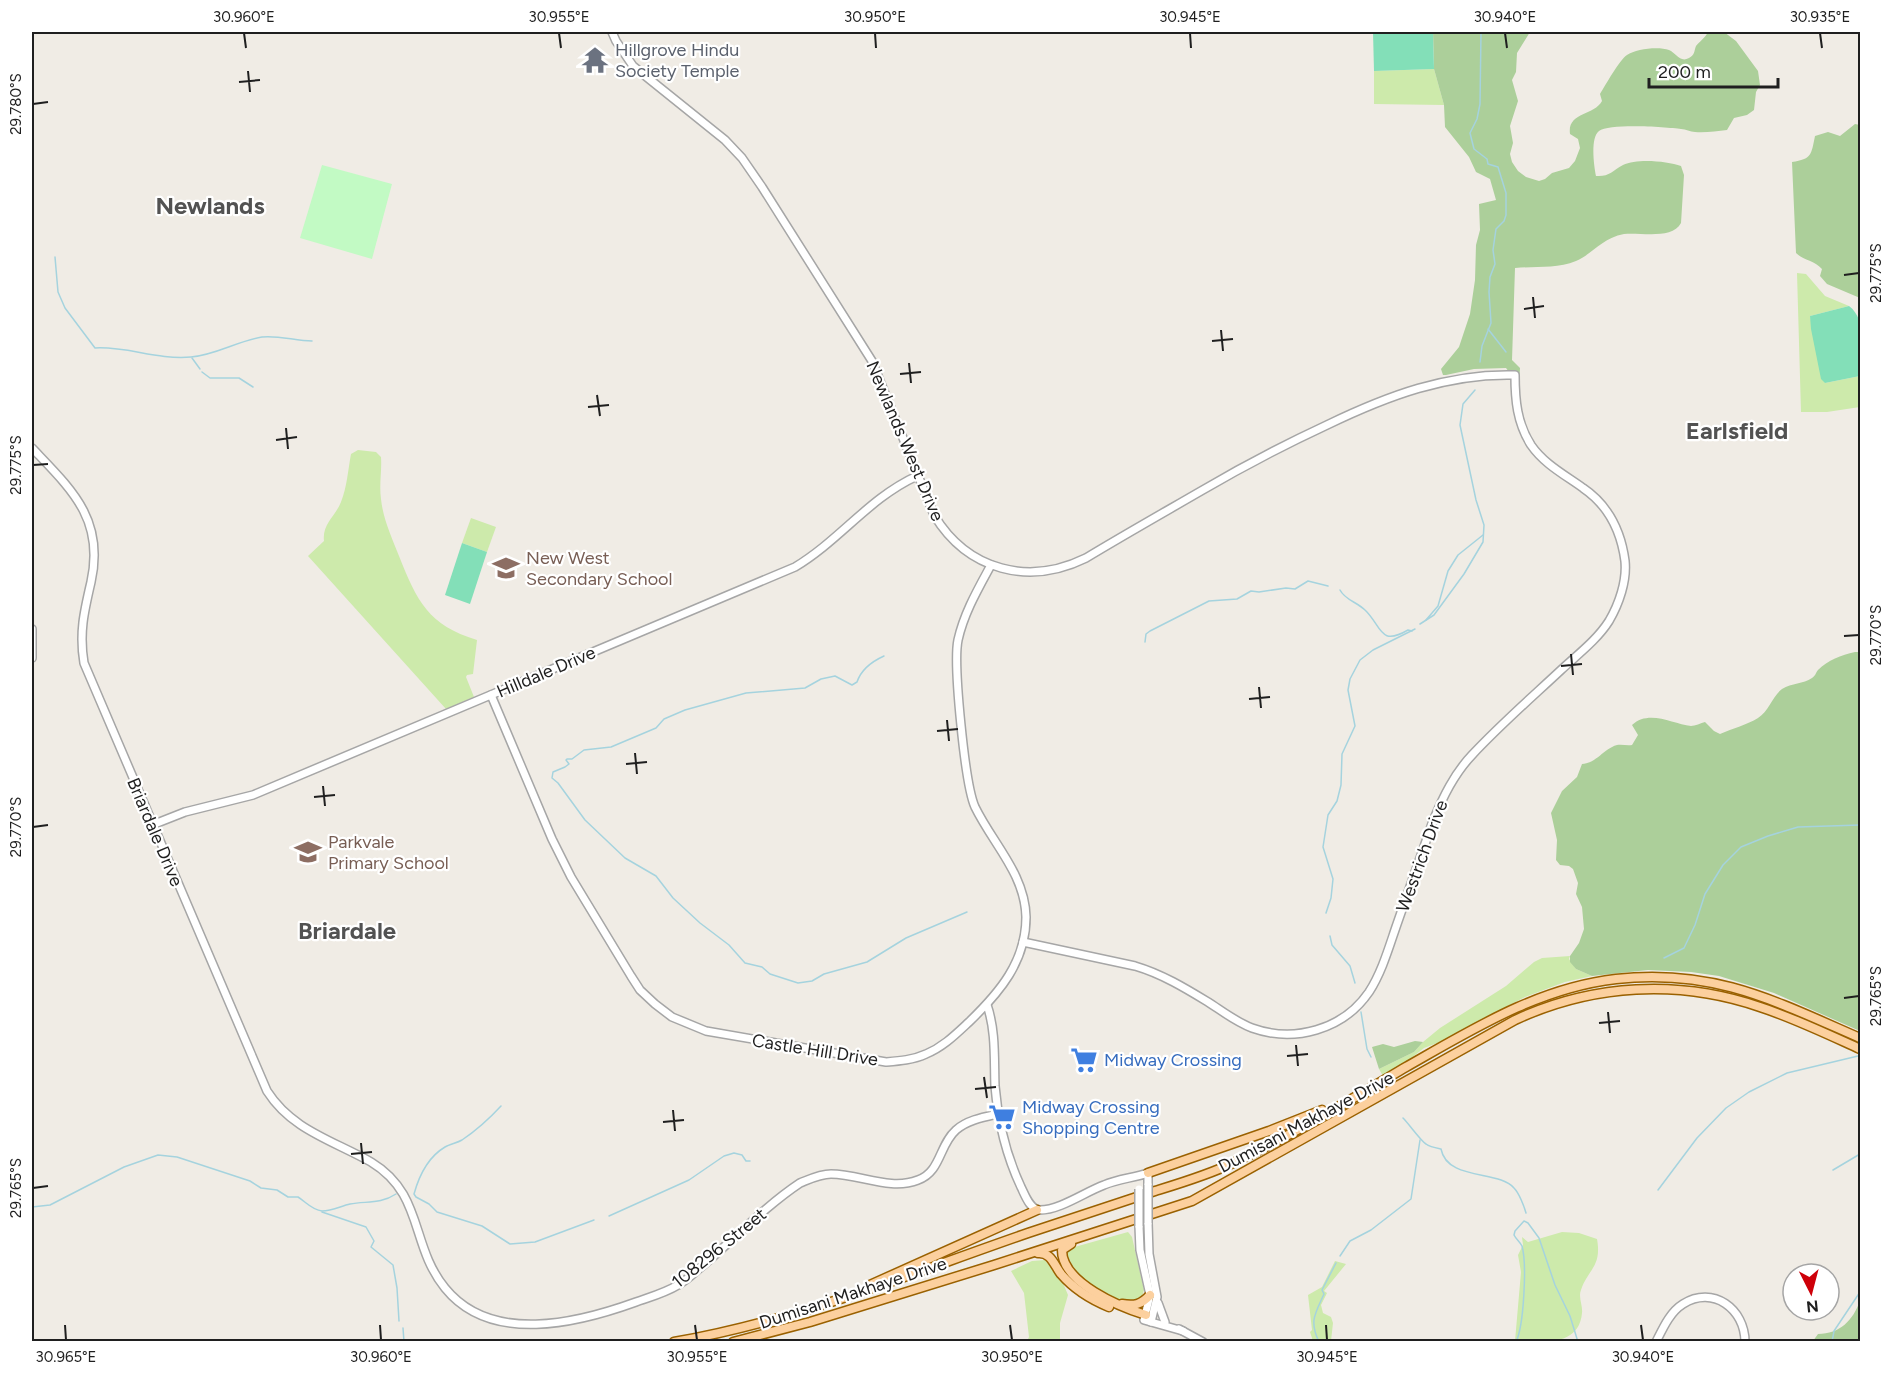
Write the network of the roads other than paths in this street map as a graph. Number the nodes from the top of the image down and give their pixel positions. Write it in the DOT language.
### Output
graph roads {
  1 [pos="612,32"];
  2 [pos="1515,375"];
  3 [pos="32,448"];
  4 [pos="917,476"];
  5 [pos="991,565"];
  6 [pos="32,629"];
  7 [pos="32,658"];
  8 [pos="491,695"];
  9 [pos="153,825"];
  10 [pos="1023,942"];
  11 [pos="987,1005"];
  12 [pos="1860,1038"];
  13 [pos="1860,1049"];
  14 [pos="1359,1094"];
  15 [pos="998,1113"];
  16 [pos="381,1168"];
  17 [pos="1143,1174"];
  18 [pos="1037,1210"];
  19 [pos="1127,1222"];
  20 [pos="1029,1254"];
  21 [pos="1153,1296"];
  22 [pos="1110,1302"];
  23 [pos="826,1305"];
  24 [pos="1148,1319"];
  25 [pos="1165,1322"];
  26 [pos="1183,1331"];
  27 [pos="674,1341"];
  28 [pos="734,1341"];
  29 [pos="1203,1341"];
  30 [pos="1656,1341"];
  31 [pos="1745,1341"];
  1 -- 4 [label="street, Newlands West Drive"];
  2 -- 5 [label="street, Newlands West Drive"];
  2 -- 10 [label="street, Westrich Drive"];
  3 -- 9 [label="street, Briardale Drive"];
  4 -- 5 [label="street, Newlands West Drive"];
  4 -- 8 [label="street, Hilldale Drive"];
  5 -- 10 [label="street, Castle Hill Drive"];
  6 -- 7 [label="street"];
  8 -- 9 [label="street, Hilldale Drive"];
  8 -- 11 [label="street, Castle Hill Drive"];
  9 -- 16 [label="street, Briardale Drive"];
  10 -- 11 [label="street, Castle Hill Drive"];
  11 -- 15 [label="street"];
  12 -- 14 [label="main road, Dumisani Makhaye Drive"];
  13 -- 19 [label="main road, Dumisani Makhaye Drive"];
  14 -- 17 [label="main road"];
  14 -- 23 [label="main road, Dumisani Makhaye Drive"];
  15 -- 16 [label="street, 108296 Street"];
  15 -- 18 [label="street"];
  17 -- 18 [label="street"];
  17 -- 21 [label="street, bridge"];
  17 -- 21 [label="street, bridge"];
  18 -- 23 [label="main road"];
  19 -- 20 [label="main road, Dumisani Makhaye Drive"];
  19 -- 22 [label="main road"];
  20 -- 24 [label="main road"];
  20 -- 28 [label="main road, Dumisani Makhaye Drive"];
  21 -- 22 [label="main road"];
  21 -- 24 [label="street"];
  21 -- 25 [label="street"];
  22 -- 24 [label="main road"];
  23 -- 27 [label="main road, Dumisani Makhaye Drive"];
  24 -- 25 [label="street"];
  24 -- 26 [label="street"];
  25 -- 26 [label="street"];
  26 -- 29 [label="street"];
  30 -- 31 [label="street"];
}
